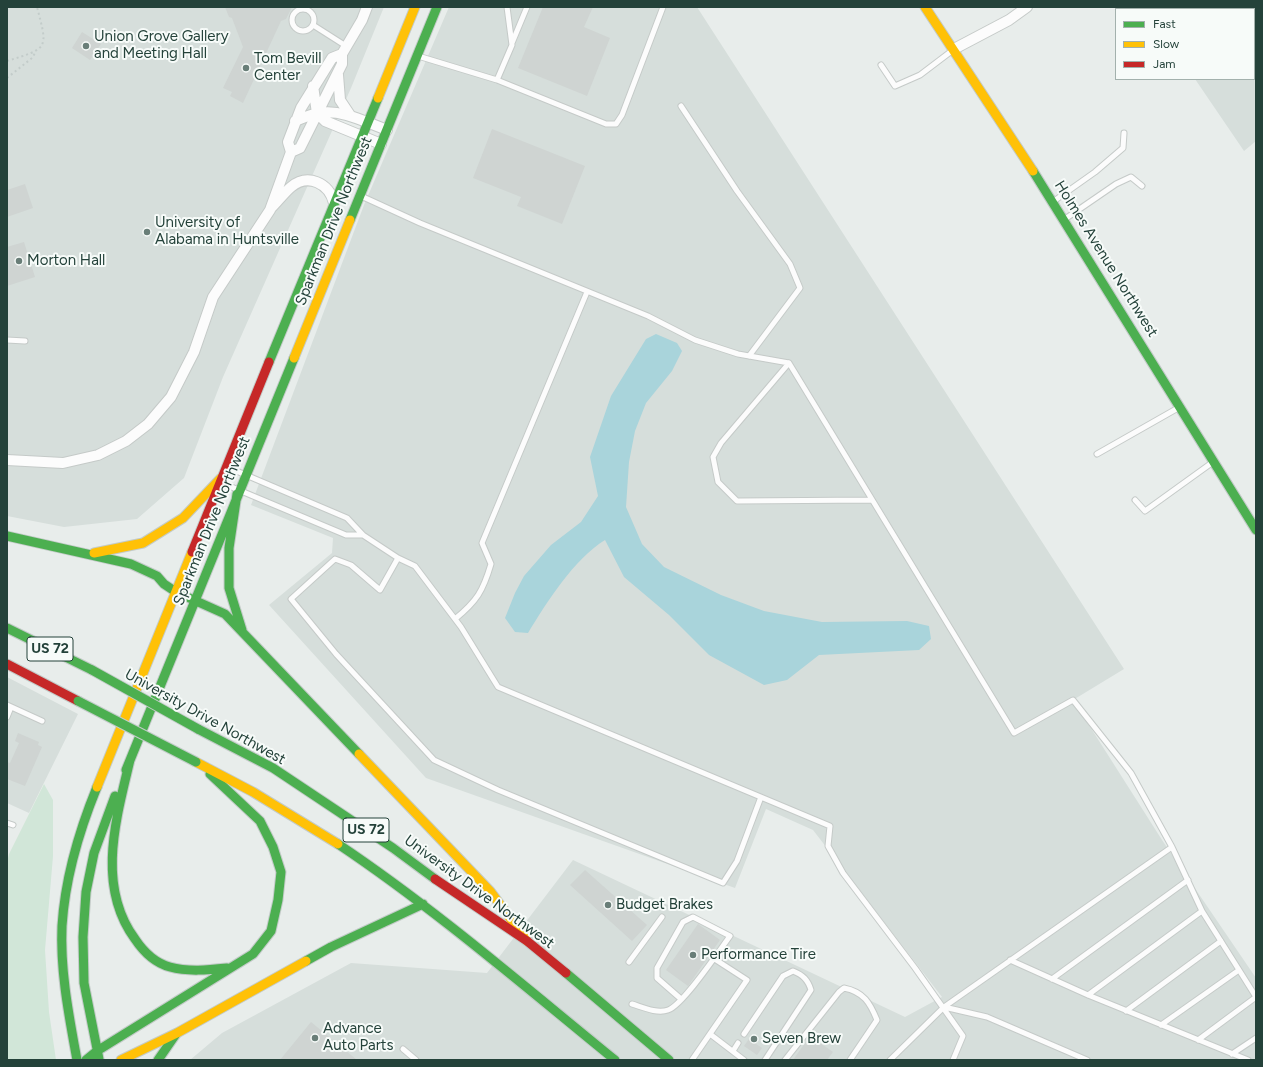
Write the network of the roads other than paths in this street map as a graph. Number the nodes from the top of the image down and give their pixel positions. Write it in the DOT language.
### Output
graph roads {
  1 [pos="367,7"];
  2 [pos="415,7"];
  3 [pos="437,7"];
  4 [pos="507,7"];
  5 [pos="527,7"];
  6 [pos="663,7"];
  7 [pos="925,7"];
  8 [pos="1027,7"];
  9 [pos="314,25"];
  10 [pos="512,45"];
  11 [pos="954,49"];
  12 [pos="344,50"];
  13 [pos="418,56"];
  14 [pos="881,65"];
  15 [pos="338,72"];
  16 [pos="497,80"];
  17 [pos="313,86"];
  18 [pos="681,106"];
  19 [pos="317,113"];
  20 [pos="350,115"];
  21 [pos="295,121"];
  22 [pos="367,122"];
  23 [pos="387,130"];
  24 [pos="1124,134"];
  25 [pos="362,136"];
  26 [pos="381,144"];
  27 [pos="291,152"];
  28 [pos="1142,186"];
  29 [pos="360,195"];
  30 [pos="1053,201"];
  31 [pos="334,203"];
  32 [pos="270,210"];
  33 [pos="1064,220"];
  34 [pos="587,292"];
  35 [pos="7,340"];
  36 [pos="25,341"];
  37 [pos="749,356"];
  38 [pos="789,363"];
  39 [pos="1180,406"];
  40 [pos="1097,454"];
  41 [pos="7,460"];
  42 [pos="1214,461"];
  43 [pos="226,466"];
  44 [pos="245,475"];
  45 [pos="220,480"];
  46 [pos="238,492"];
  47 [pos="872,500"];
  48 [pos="1134,500"];
  49 [pos="1256,530"];
  50 [pos="363,535"];
  51 [pos="7,536"];
  52 [pos="86,554"];
  53 [pos="398,558"];
  54 [pos="176,592"];
  55 [pos="196,601"];
  56 [pos="455,619"];
  57 [pos="7,628"];
  58 [pos="243,633"];
  59 [pos="7,664"];
  60 [pos="9,706"];
  61 [pos="7,717"];
  62 [pos="42,721"];
  63 [pos="130,760"];
  64 [pos="196,762"];
  65 [pos="761,797"];
  66 [pos="7,823"];
  67 [pos="13,825"];
  68 [pos="1172,847"];
  69 [pos="1188,880"];
  70 [pos="423,904"];
  71 [pos="1202,911"];
  72 [pos="662,917"];
  73 [pos="527,941"];
  74 [pos="1221,941"];
  75 [pos="713,958"];
  76 [pos="1010,960"];
  77 [pos="629,962"];
  78 [pos="228,968"];
  79 [pos="1239,970"];
  80 [pos="1052,979"];
  81 [pos="1088,995"];
  82 [pos="1256,997"];
  83 [pos="681,999"];
  84 [pos="632,1004"];
  85 [pos="944,1008"];
  86 [pos="1126,1011"];
  87 [pos="1161,1025"];
  88 [pos="177,1032"];
  89 [pos="710,1034"];
  90 [pos="744,1034"];
  91 [pos="1256,1038"];
  92 [pos="1198,1040"];
  93 [pos="738,1044"];
  94 [pos="403,1049"];
  95 [pos="733,1051"];
  96 [pos="1232,1054"];
  97 [pos="98,1055"];
  98 [pos="77,1060"];
  99 [pos="86,1060"];
  100 [pos="121,1060"];
  101 [pos="158,1060"];
  102 [pos="416,1060"];
  103 [pos="615,1060"];
  104 [pos="669,1060"];
  105 [pos="692,1060"];
  106 [pos="744,1060"];
  107 [pos="765,1060"];
  108 [pos="785,1060"];
  109 [pos="850,1060"];
  110 [pos="890,1060"];
  111 [pos="953,1060"];
  112 [pos="1087,1060"];
  113 [pos="1248,1060"];
  1 -- 12 [label="street"];
  2 -- 22 [label="main road, Sparkman Drive Northwest"];
  3 -- 13 [label="main road, Sparkman Drive Northwest"];
  4 -- 10 [label="lane"];
  5 -- 10 [label="lane"];
  6 -- 16 [label="lane"];
  7 -- 11 [label="main road, Holmes Avenue Northwest"];
  8 -- 11 [label="street"];
  9 -- 9 [label="lane"];
  9 -- 12 [label="lane"];
  10 -- 16 [label="lane"];
  11 -- 14 [label="lane"];
  11 -- 30 [label="main road, Holmes Avenue Northwest"];
  12 -- 15 [label="street"];
  12 -- 17 [label="street"];
  13 -- 16 [label="lane"];
  13 -- 23 [label="main road, Sparkman Drive Northwest"];
  15 -- 19 [label="street"];
  15 -- 20 [label="street"];
  17 -- 19 [label="street"];
  17 -- 21 [label="street"];
  18 -- 37 [label="lane"];
  19 -- 20 [label="street"];
  19 -- 21 [label="street"];
  19 -- 25 [label="street"];
  19 -- 27 [label="street"];
  20 -- 22 [label="street"];
  21 -- 27 [label="street"];
  22 -- 23 [label="street"];
  22 -- 25 [label="main road, Sparkman Drive Northwest"];
  23 -- 26 [label="main road, Sparkman Drive Northwest"];
  24 -- 30 [label="lane"];
  25 -- 26 [label="street"];
  25 -- 31 [label="main road, Sparkman Drive Northwest"];
  26 -- 29 [label="main road, Sparkman Drive Northwest"];
  27 -- 32 [label="street"];
  28 -- 33 [label="lane"];
  29 -- 34 [label="lane"];
  29 -- 44 [label="main road, Sparkman Drive Northwest"];
  30 -- 33 [label="main road, Holmes Avenue Northwest"];
  31 -- 32 [label="street"];
  31 -- 43 [label="main road, Sparkman Drive Northwest"];
  32 -- 41 [label="street"];
  33 -- 39 [label="main road, Holmes Avenue Northwest"];
  34 -- 37 [label="lane"];
  34 -- 56 [label="lane"];
  35 -- 36 [label="lane"];
  37 -- 38 [label="lane"];
  38 -- 47 [label="lane"];
  38 -- 47 [label="lane"];
  39 -- 40 [label="lane"];
  39 -- 42 [label="main road, Holmes Avenue Northwest"];
  42 -- 48 [label="lane"];
  42 -- 49 [label="main road, Holmes Avenue Northwest"];
  43 -- 44 [label="lane"];
  43 -- 45 [label="main road, Sparkman Drive Northwest"];
  44 -- 46 [label="main road, Sparkman Drive Northwest"];
  44 -- 50 [label="lane"];
  45 -- 46 [label="lane"];
  45 -- 52 [label="main road"];
  45 -- 54 [label="main road, Sparkman Drive Northwest"];
  46 -- 50 [label="lane"];
  46 -- 55 [label="main road, Sparkman Drive Northwest"];
  46 -- 58 [label="main road"];
  47 -- 68 [label="lane"];
  50 -- 53 [label="lane"];
  51 -- 52 [label="main road"];
  52 -- 54 [label="main road"];
  53 -- 56 [label="lane"];
  53 -- 65 [label="lane"];
  54 -- 55 [label="main road"];
  54 -- 98 [label="main road, Sparkman Drive Northwest"];
  55 -- 58 [label="main road"];
  55 -- 63 [label="main road, Sparkman Drive Northwest"];
  56 -- 65 [label="lane"];
  57 -- 73 [label="main road, University Drive Northwest / US 72, bridge"];
  58 -- 73 [label="main road"];
  59 -- 64 [label="main road, US 72, bridge"];
  60 -- 61 [label="lane"];
  60 -- 62 [label="lane"];
  63 -- 78 [label="main road"];
  63 -- 97 [label="main road, Sparkman Drive Northwest"];
  64 -- 70 [label="main road, US 72"];
  64 -- 78 [label="main road"];
  65 -- 85 [label="lane"];
  66 -- 67 [label="lane"];
  68 -- 69 [label="lane"];
  68 -- 76 [label="lane"];
  69 -- 71 [label="lane"];
  69 -- 80 [label="lane"];
  70 -- 88 [label="main road"];
  70 -- 103 [label="main road, US 72"];
  71 -- 74 [label="lane"];
  71 -- 81 [label="lane"];
  72 -- 77 [label="lane"];
  73 -- 104 [label="main road, University Drive Northwest / US 72"];
  74 -- 79 [label="lane"];
  74 -- 86 [label="lane"];
  75 -- 83 [label="lane"];
  75 -- 83 [label="lane"];
  75 -- 89 [label="lane"];
  76 -- 80 [label="lane"];
  76 -- 85 [label="lane"];
  78 -- 97 [label="main road"];
  79 -- 82 [label="lane"];
  79 -- 87 [label="lane"];
  80 -- 81 [label="lane"];
  81 -- 86 [label="lane"];
  82 -- 92 [label="lane"];
  83 -- 84 [label="lane"];
  85 -- 110 [label="lane"];
  85 -- 111 [label="lane"];
  85 -- 112 [label="lane"];
  86 -- 87 [label="lane"];
  87 -- 92 [label="lane"];
  88 -- 100 [label="main road"];
  88 -- 101 [label="main road"];
  89 -- 95 [label="lane"];
  89 -- 105 [label="lane"];
  90 -- 107 [label="lane"];
  91 -- 96 [label="lane"];
  92 -- 96 [label="lane"];
  93 -- 95 [label="lane"];
  94 -- 102 [label="lane"];
  95 -- 106 [label="lane"];
  96 -- 113 [label="lane"];
  97 -- 99 [label="main road"];
  108 -- 109 [label="lane"];
}
